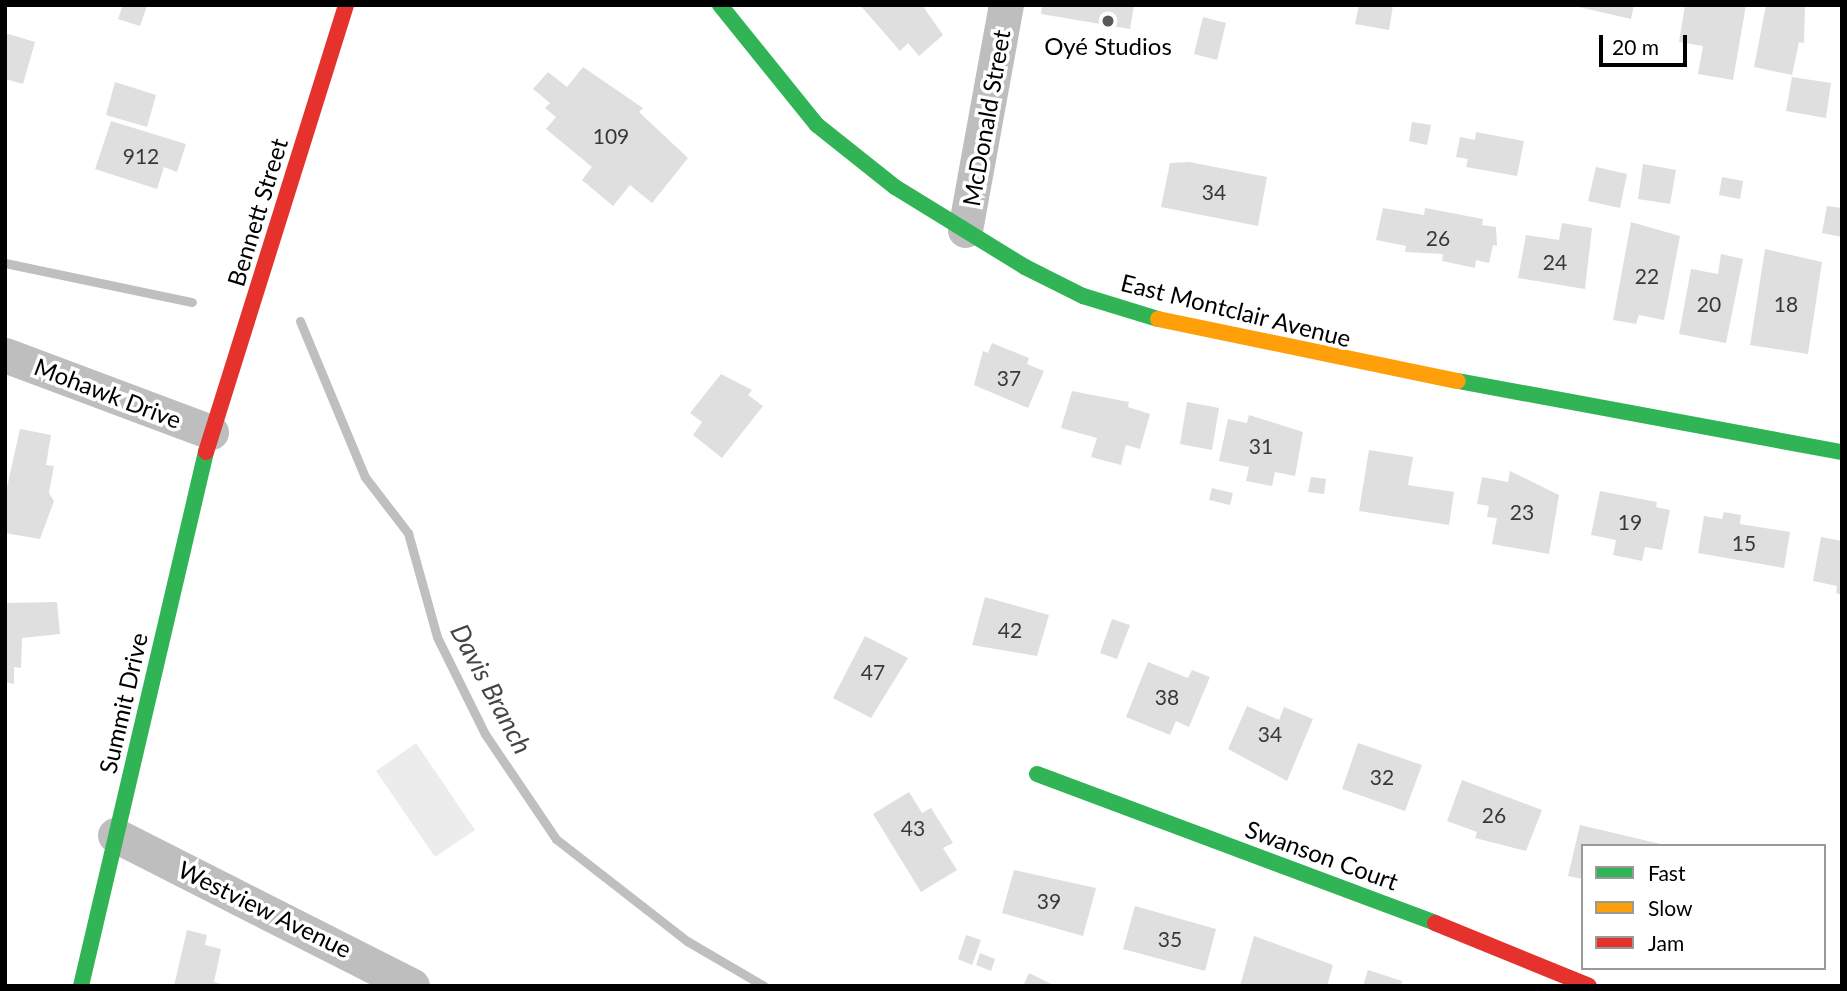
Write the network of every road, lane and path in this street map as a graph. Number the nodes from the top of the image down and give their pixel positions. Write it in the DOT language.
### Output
graph roads {
  1 [pos="346,5"];
  2 [pos="720,5"];
  3 [pos="1006,5"];
  4 [pos="965,230"];
  5 [pos="5,355"];
  6 [pos="211,432"];
  7 [pos="1842,452"];
  8 [pos="1037,774"];
  9 [pos="115,835"];
  10 [pos="81,986"];
  11 [pos="412,986"];
  12 [pos="1589,986"];
  1 -- 6 [label="street, Bennett Street"];
  2 -- 4 [label="street, East Montclair Avenue"];
  3 -- 4 [label="street, McDonald Street"];
  4 -- 7 [label="street, East Montclair Avenue"];
  5 -- 6 [label="street, Mohawk Drive"];
  6 -- 9 [label="street, Summit Drive"];
  8 -- 12 [label="street, Swanson Court"];
  9 -- 10 [label="street, Summit Drive"];
  9 -- 11 [label="street, Westview Avenue"];
}
